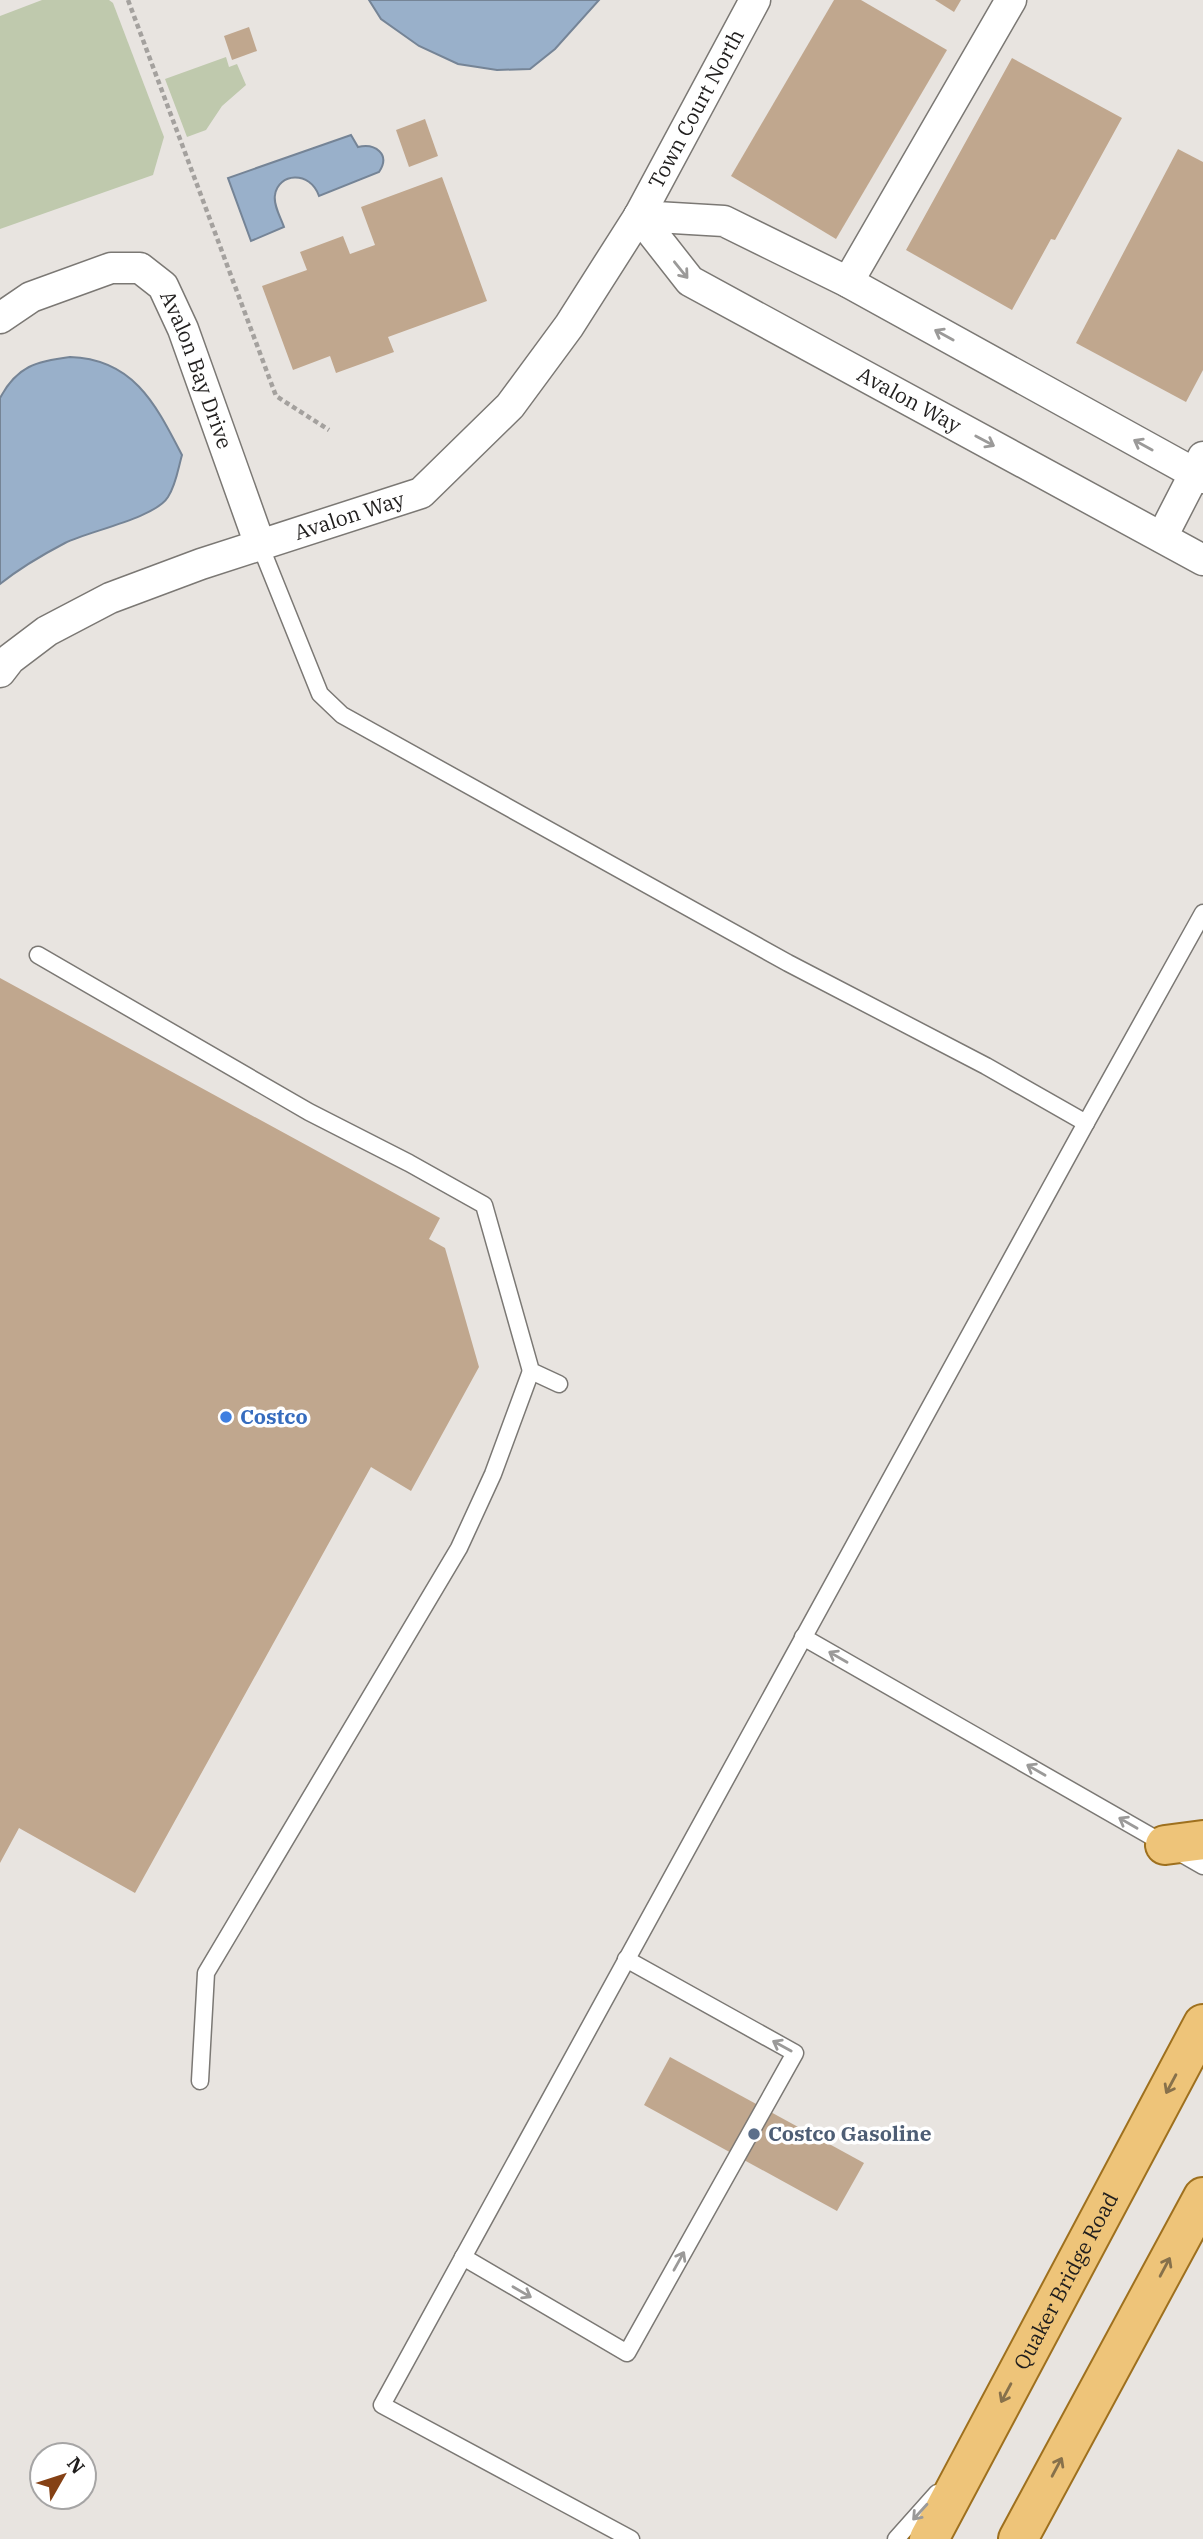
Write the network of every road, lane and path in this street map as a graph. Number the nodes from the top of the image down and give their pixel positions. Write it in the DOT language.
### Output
graph roads {
  1 [pos="128,0"];
  2 [pos="755,0"];
  3 [pos="1011,0"];
  4 [pos="639,216"];
  5 [pos="848,282"];
  6 [pos="1,317"];
  7 [pos="329,430"];
  8 [pos="1200,469"];
  9 [pos="1162,537"];
  10 [pos="260,545"];
  11 [pos="1203,560"];
  12 [pos="0,672"];
  13 [pos="1203,913"];
  14 [pos="38,955"];
  15 [pos="1086,1123"];
  16 [pos="531,1371"];
  17 [pos="559,1384"];
  18 [pos="803,1637"];
  19 [pos="1203,1840"];
  20 [pos="1165,1844"];
  21 [pos="1203,1866"];
  22 [pos="626,1959"];
  23 [pos="1203,2024"];
  24 [pos="200,2081"];
  25 [pos="1203,2197"];
  26 [pos="463,2258"];
  27 [pos="976,2449"];
  28 [pos="631,2539"];
  29 [pos="896,2539"];
  30 [pos="929,2539"];
  31 [pos="1018,2539"];
  1 -- 7 [label="path"];
  2 -- 4 [label="street, Town Court North"];
  3 -- 5 [label="street"];
  4 -- 5 [label="street"];
  4 -- 9 [label="street, Avalon Way, one-way"];
  4 -- 10 [label="street, Avalon Way"];
  8 -- 5 [label="street, one-way"];
  6 -- 10 [label="street, Avalon Bay Drive"];
  8 -- 9 [label="street"];
  9 -- 11 [label="street, Avalon Way"];
  10 -- 12 [label="street, Avalon Way"];
  10 -- 15 [label="lane"];
  13 -- 15 [label="lane"];
  14 -- 16 [label="lane"];
  15 -- 18 [label="lane"];
  16 -- 17 [label="lane"];
  16 -- 24 [label="lane"];
  20 -- 18 [label="lane, one-way"];
  18 -- 22 [label="lane"];
  19 -- 20 [label="main road"];
  20 -- 21 [label="lane"];
  22 -- 26 [label="lane"];
  26 -- 22 [label="lane, one-way"];
  23 -- 27 [label="main road, Quaker Bridge Road, one-way"];
  31 -- 25 [label="main road, one-way"];
  26 -- 28 [label="lane"];
  27 -- 29 [label="lane, one-way"];
  27 -- 30 [label="main road, Quaker Bridge Road"];
}
